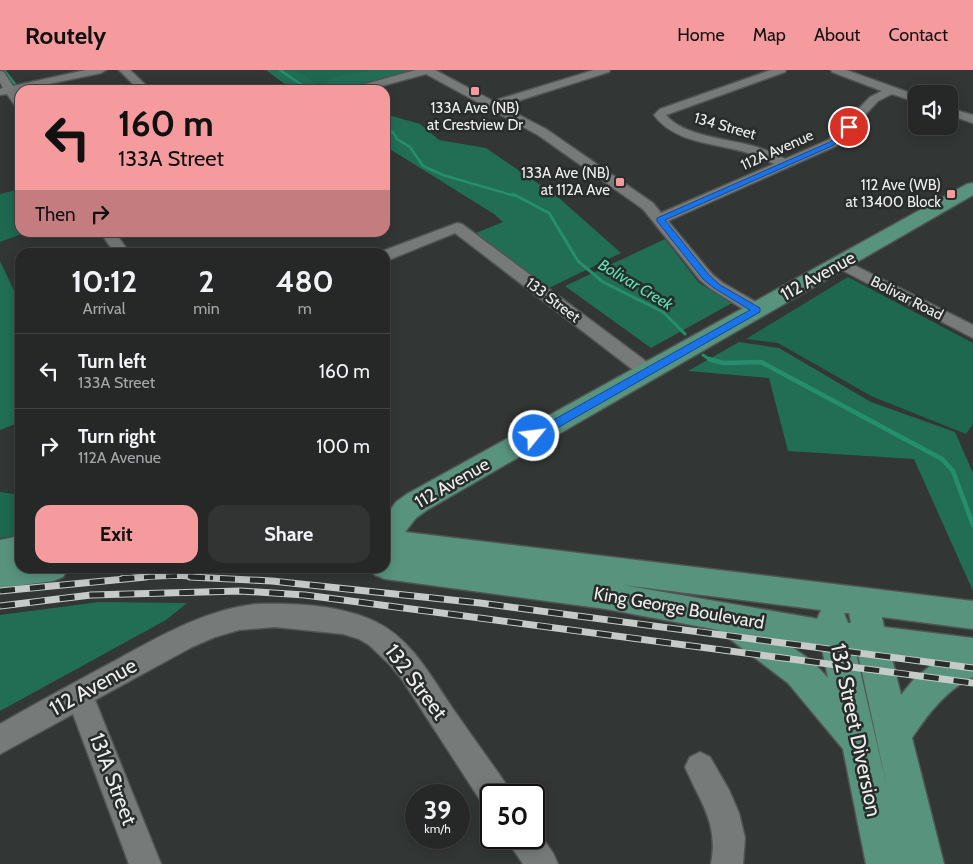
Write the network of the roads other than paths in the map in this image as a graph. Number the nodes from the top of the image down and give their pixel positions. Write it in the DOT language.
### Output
graph roads {
  1 [pos="101,70"];
  2 [pos="124,70"];
  3 [pos="427,70"];
  4 [pos="604,70"];
  5 [pos="781,70"];
  6 [pos="836,70"];
  7 [pos="0,74"];
  8 [pos="32,85"];
  9 [pos="140,85"];
  10 [pos="373,85"];
  11 [pos="892,90"];
  12 [pos="5,91"];
  13 [pos="908,96"];
  14 [pos="15,100"];
  15 [pos="492,105"];
  16 [pos="958,114"];
  17 [pos="973,119"];
  18 [pos="786,164"];
  19 [pos="973,188"];
  20 [pos="660,220"];
  21 [pos="110,237"];
  22 [pos="118,248"];
  23 [pos="390,254"];
  24 [pos="840,263"];
  25 [pos="757,310"];
  26 [pos="973,332"];
  27 [pos="648,372"];
  28 [pos="390,531"];
  29 [pos="390,543"];
  30 [pos="15,549"];
  31 [pos="0,552"];
  32 [pos="390,567"];
  33 [pos="15,573"];
  34 [pos="0,575"];
  35 [pos="827,596"];
  36 [pos="862,601"];
  37 [pos="973,614"];
  38 [pos="723,615"];
  39 [pos="304,617"];
  40 [pos="836,636"];
  41 [pos="872,641"];
  42 [pos="973,653"];
  43 [pos="973,660"];
  44 [pos="79,694"];
  45 [pos="893,736"];
  46 [pos="0,740"];
  47 [pos="858,741"];
  48 [pos="700,767"];
  49 [pos="488,784"];
  50 [pos="532,849"];
  51 [pos="145,864"];
  52 [pos="542,864"];
  53 [pos="727,864"];
  54 [pos="886,864"];
  55 [pos="924,864"];
  1 -- 8 [label="street"];
  2 -- 9 [label="street"];
  3 -- 10 [label="street"];
  3 -- 15 [label="street"];
  4 -- 15 [label="street"];
  5 -- 18 [label="street, 134 Street"];
  6 -- 11 [label="street"];
  7 -- 12 [label="street"];
  11 -- 13 [label="street"];
  11 -- 18 [label="street, 112A Avenue"];
  12 -- 14 [label="street"];
  15 -- 20 [label="street"];
  16 -- 17 [label="street"];
  18 -- 20 [label="street, 112A Avenue"];
  19 -- 24 [label="main road, 112 Avenue"];
  20 -- 25 [label="street"];
  21 -- 22 [label="street"];
  23 -- 27 [label="street, 133 Street"];
  24 -- 25 [label="main road, 112 Avenue"];
  24 -- 26 [label="street, Bolivar Road"];
  25 -- 27 [label="main road, 112 Avenue"];
  27 -- 28 [label="main road, 112 Avenue"];
  29 -- 35 [label="main road, King George Boulevard"];
  30 -- 31 [label="main road"];
  32 -- 38 [label="main road, King George Boulevard"];
  33 -- 34 [label="main road"];
  35 -- 36 [label="main road, King George Boulevard"];
  35 -- 40 [label="main road, 132 Street Diversion"];
  36 -- 37 [label="main road, King George Boulevard"];
  36 -- 41 [label="main road, 132 Street Diversion"];
  38 -- 40 [label="main road, King George Boulevard"];
  38 -- 47 [label="main road"];
  39 -- 44 [label="street, 112 Avenue"];
  39 -- 49 [label="street, 132 Street"];
  40 -- 41 [label="main road, King George Boulevard"];
  40 -- 47 [label="main road, 132 Street Diversion"];
  41 -- 42 [label="main road, King George Boulevard"];
  41 -- 45 [label="main road, 132 Street Diversion"];
  43 -- 45 [label="main road"];
  44 -- 46 [label="street, 112 Avenue"];
  44 -- 51 [label="street, 131A Street"];
  45 -- 55 [label="main road, 132 Street Diversion"];
  47 -- 54 [label="main road, 132 Street Diversion"];
  48 -- 53 [label="street"];
  50 -- 52 [label="street"];
}
